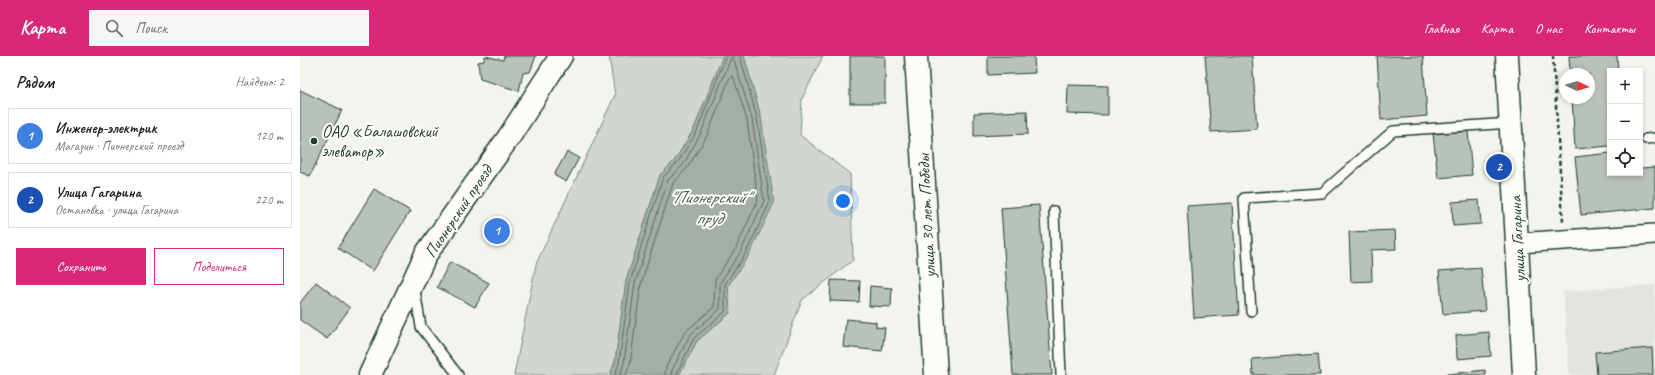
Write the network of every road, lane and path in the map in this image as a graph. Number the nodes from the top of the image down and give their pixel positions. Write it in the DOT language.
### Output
graph roads {
  1 [pos="561,56"];
  2 [pos="916,56"];
  3 [pos="1507,56"];
  4 [pos="1553,56"];
  5 [pos="1511,123"];
  6 [pos="1054,211"];
  7 [pos="1655,234"];
  8 [pos="1564,240"];
  9 [pos="1517,243"];
  10 [pos="414,281"];
  11 [pos="1251,311"];
  12 [pos="370,375"];
  13 [pos="458,375"];
  14 [pos="936,375"];
  15 [pos="1061,375"];
  16 [pos="1524,375"];
  1 -- 10 [label="street, Пионерский проезд"];
  2 -- 14 [label="street, улица 30 лет Победы"];
  3 -- 5 [label="street, улица Гагарина"];
  4 -- 8 [label="path"];
  5 -- 9 [label="street, улица Гагарина"];
  5 -- 11 [label="lane"];
  6 -- 15 [label="lane"];
  7 -- 8 [label="street"];
  8 -- 9 [label="street"];
  9 -- 16 [label="street, улица Гагарина"];
  10 -- 12 [label="street, Пионерский проезд"];
  10 -- 13 [label="lane"];
}
